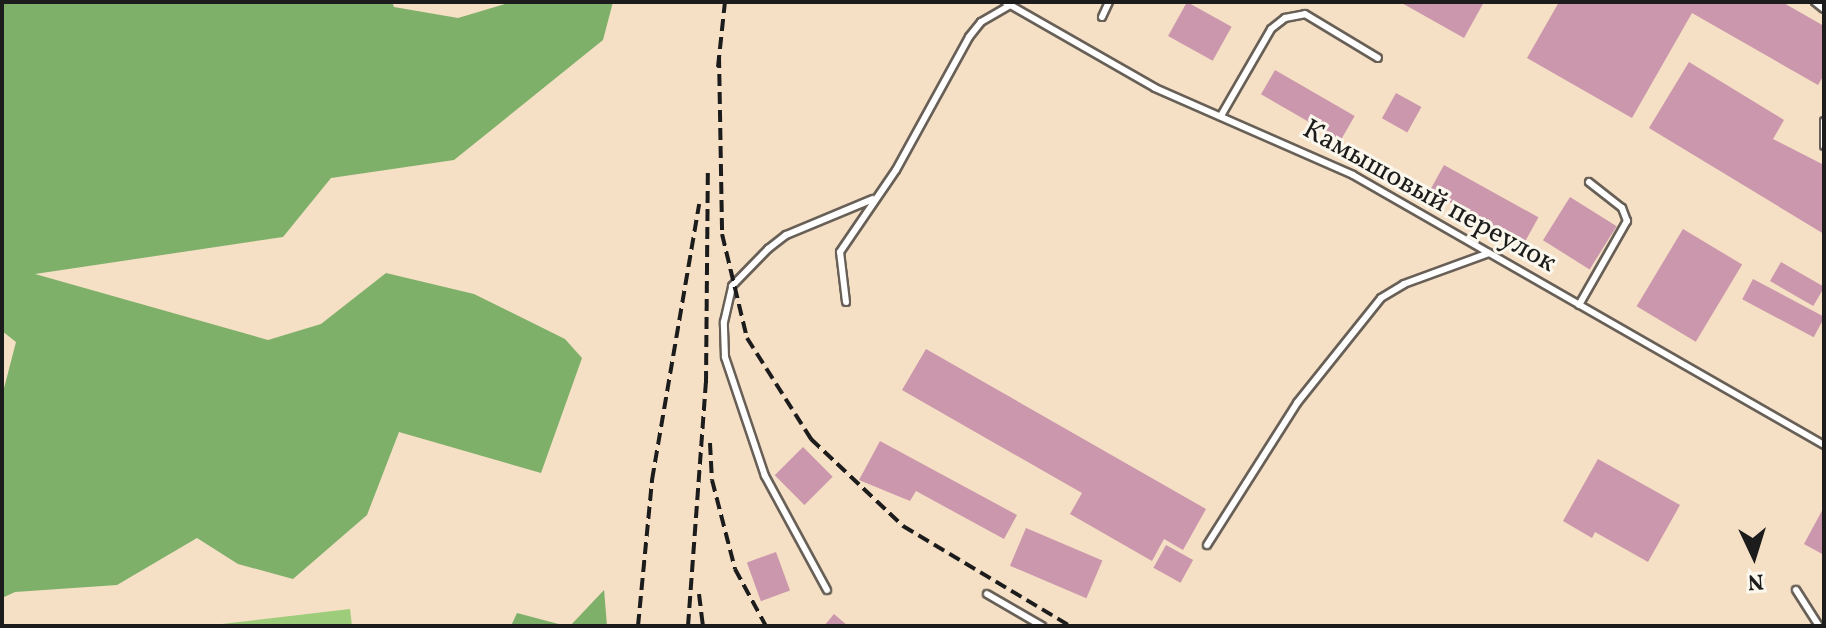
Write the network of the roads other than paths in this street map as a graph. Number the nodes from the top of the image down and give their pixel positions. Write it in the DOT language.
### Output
graph roads {
  1 [pos="1109,2"];
  2 [pos="1815,2"];
  3 [pos="1008,3"];
  4 [pos="1824,9"];
  5 [pos="1102,17"];
  6 [pos="1378,58"];
  7 [pos="1222,114"];
  8 [pos="1824,121"];
  9 [pos="1824,146"];
  10 [pos="1589,182"];
  11 [pos="873,199"];
  12 [pos="1489,253"];
  13 [pos="846,302"];
  14 [pos="1579,305"];
  15 [pos="1824,445"];
  16 [pos="1207,545"];
  17 [pos="827,590"];
  18 [pos="1796,590"];
  19 [pos="987,594"];
  20 [pos="1042,626"];
  21 [pos="1819,626"];
  1 -- 5 [label="lane"];
  2 -- 4 [label="lane"];
  3 -- 7 [label="lane, Камышовый переулок"];
  3 -- 11 [label="lane"];
  6 -- 7 [label="lane"];
  7 -- 12 [label="lane, Камышовый переулок"];
  8 -- 9 [label="lane"];
  10 -- 14 [label="lane"];
  11 -- 13 [label="lane"];
  11 -- 17 [label="lane"];
  12 -- 14 [label="lane, Камышовый переулок"];
  12 -- 16 [label="lane"];
  14 -- 15 [label="lane, Камышовый переулок"];
  18 -- 21 [label="lane"];
  19 -- 20 [label="lane"];
}
